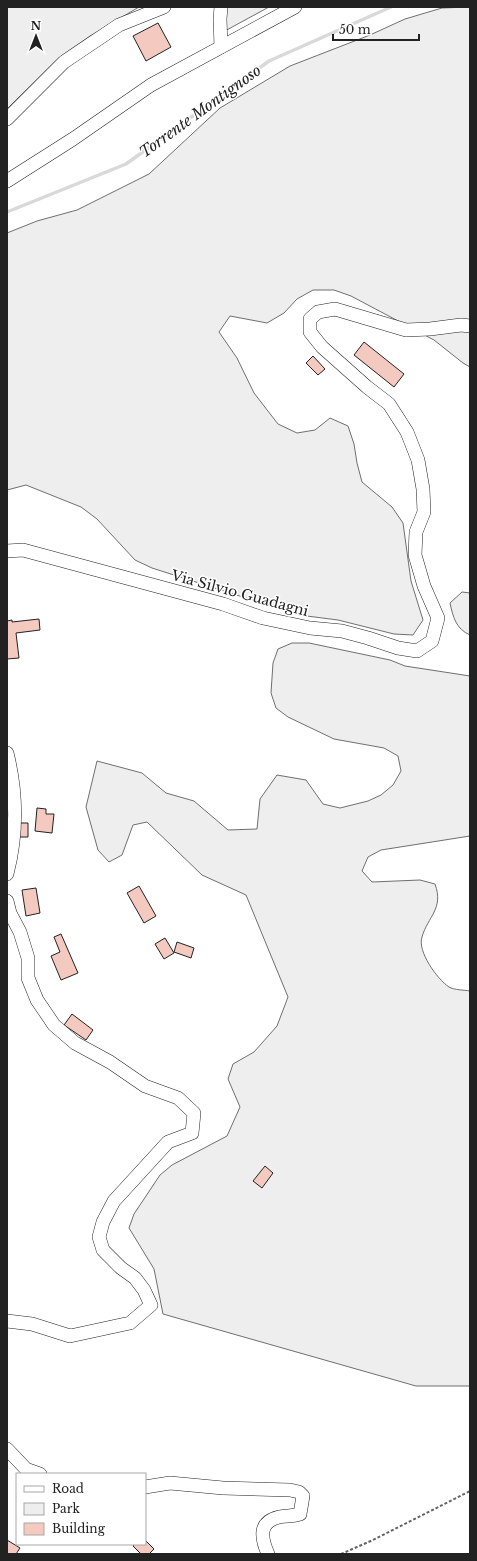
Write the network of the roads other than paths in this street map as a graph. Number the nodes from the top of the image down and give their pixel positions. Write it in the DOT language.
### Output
graph roads {
  1 [pos="164,7"];
  2 [pos="220,7"];
  3 [pos="295,7"];
  4 [pos="221,47"];
  5 [pos="7,119"];
  6 [pos="7,181"];
  7 [pos="470,326"];
  8 [pos="7,551"];
  9 [pos="7,753"];
  10 [pos="7,874"];
  11 [pos="7,901"];
  12 [pos="7,1321"];
  13 [pos="7,1449"];
  14 [pos="37,1473"];
  15 [pos="146,1487"];
  16 [pos="268,1554"];
  1 -- 5 [label="street"];
  2 -- 4 [label="street"];
  3 -- 4 [label="street"];
  4 -- 6 [label="street"];
  7 -- 8 [label="street, Via Silvio Guadagni"];
  9 -- 10 [label="street"];
  11 -- 12 [label="street"];
  13 -- 14 [label="street"];
  15 -- 16 [label="street"];
}
